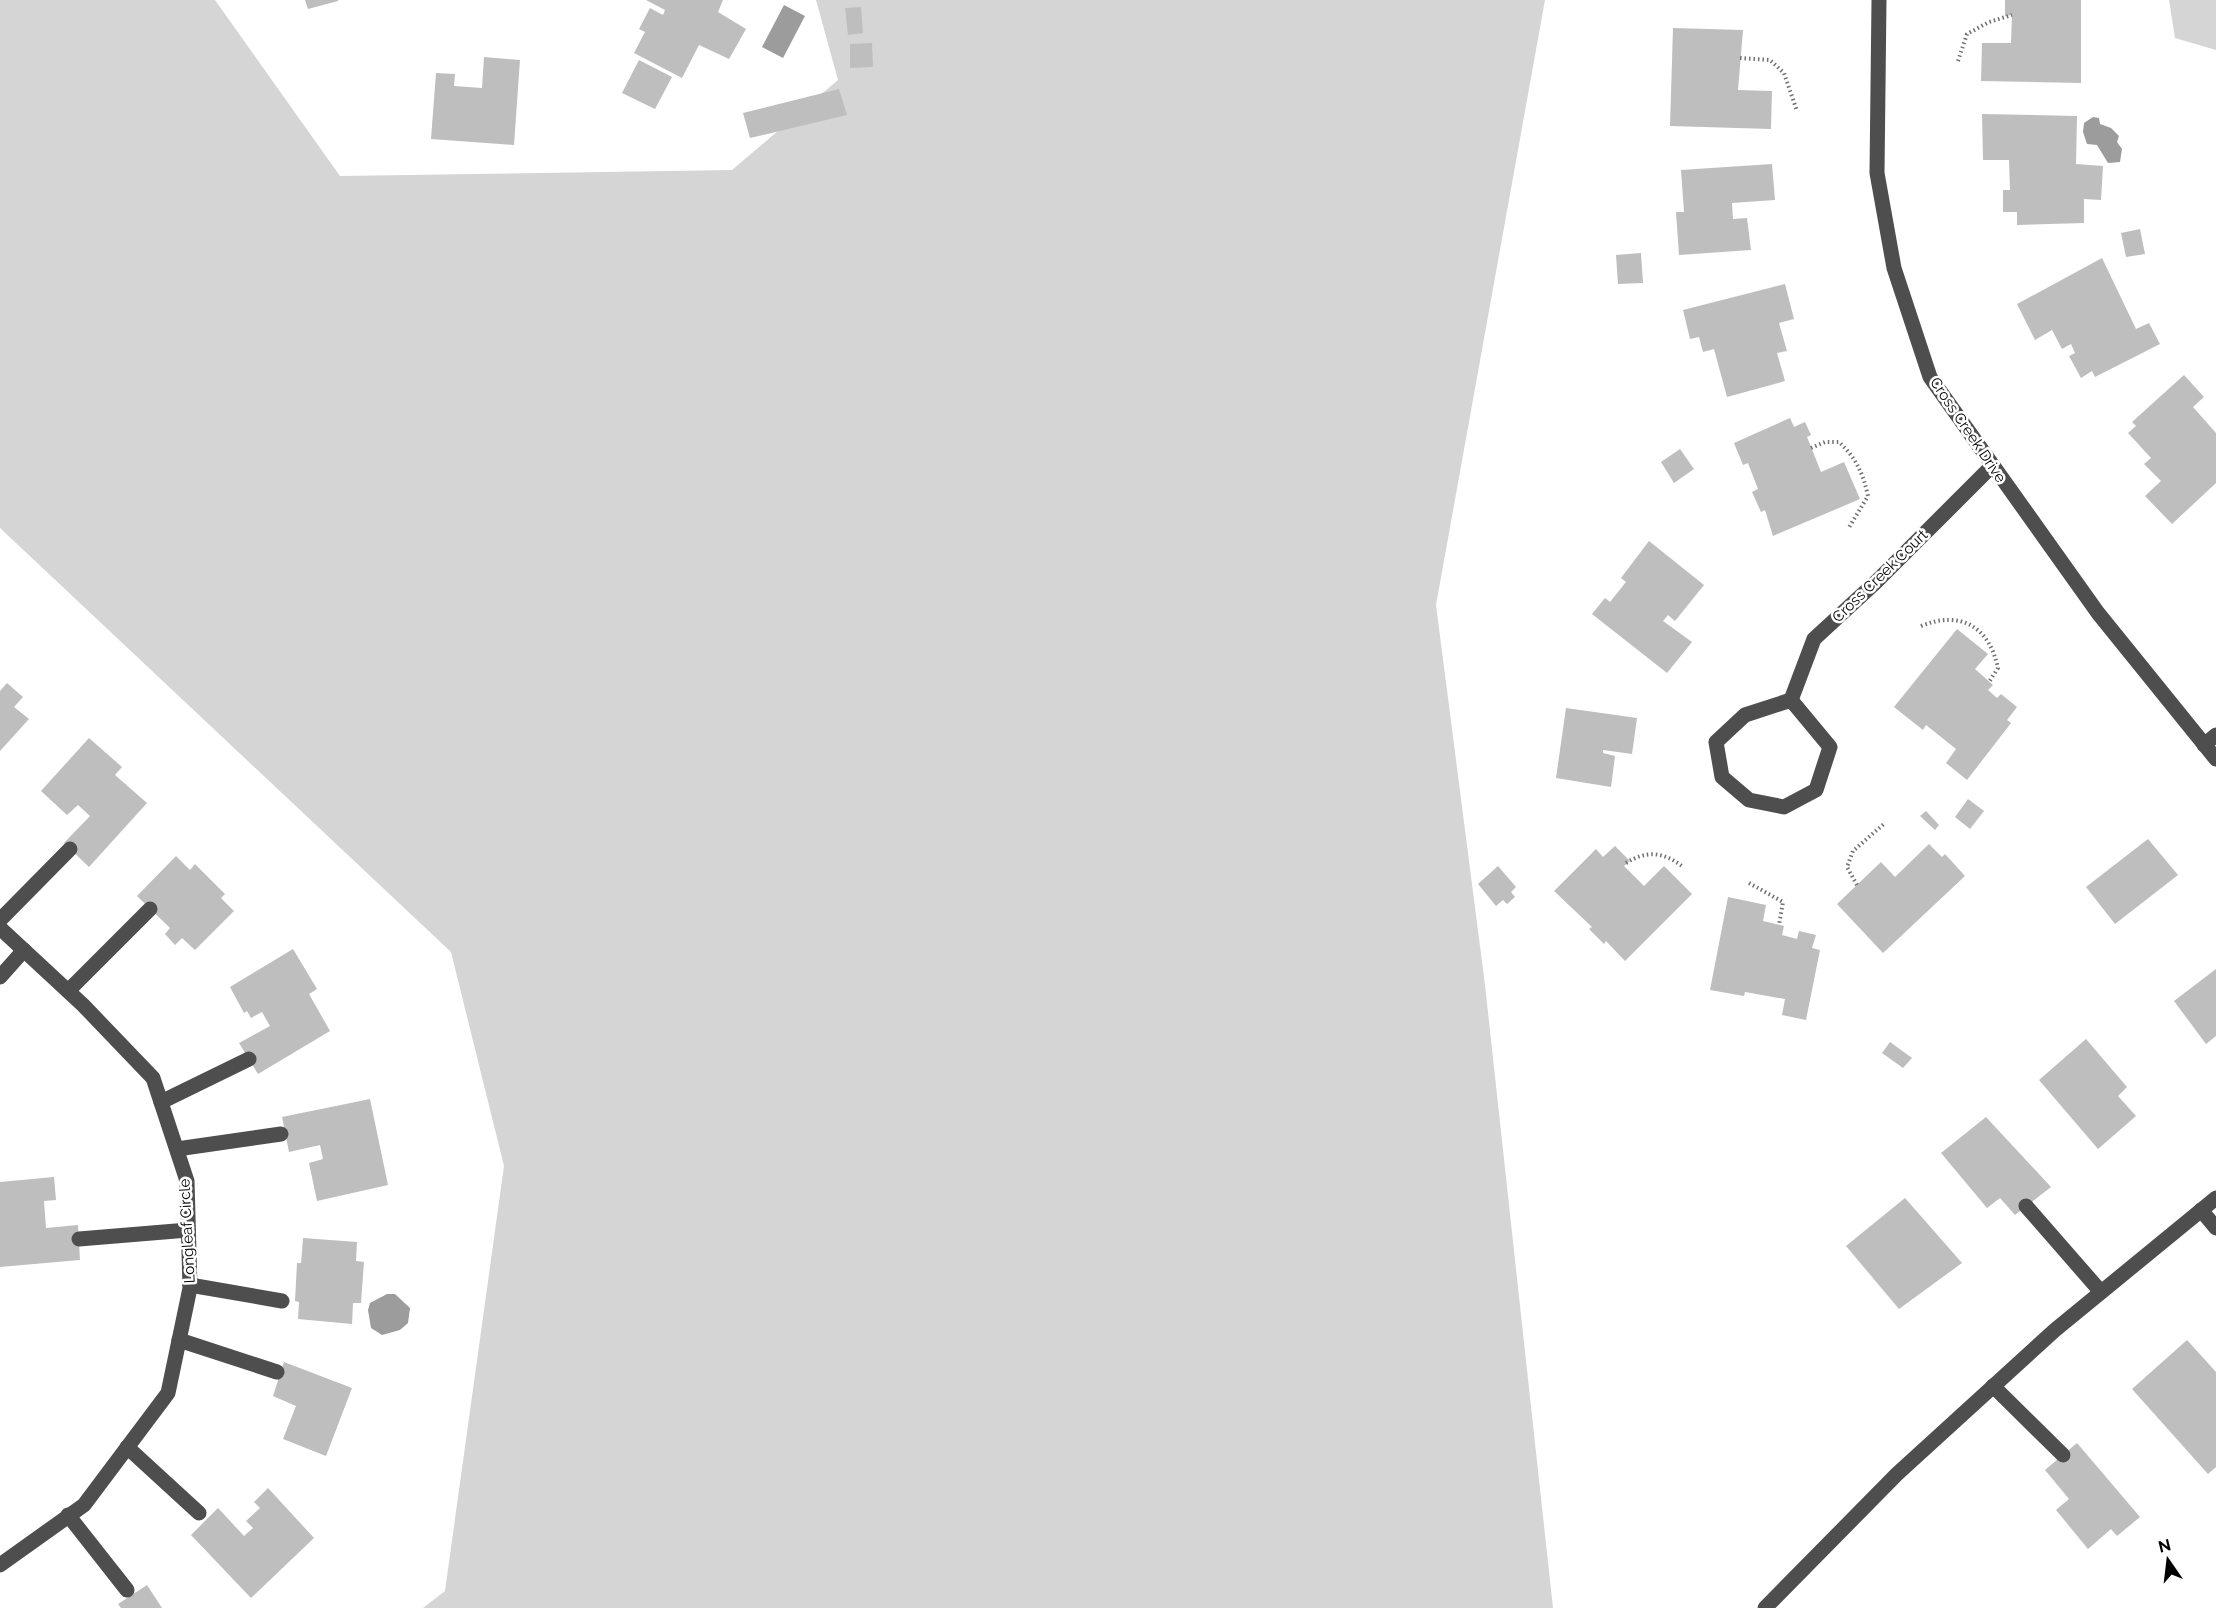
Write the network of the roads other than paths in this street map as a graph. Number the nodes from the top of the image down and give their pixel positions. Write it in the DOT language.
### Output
graph roads {
  1 [pos="1879,0"];
  2 [pos="1992,466"];
  3 [pos="1791,700"];
  4 [pos="2210,740"];
  5 [pos="2216,759"];
  6 [pos="70,849"];
  7 [pos="150,909"];
  8 [pos="0,920"];
  9 [pos="0,928"];
  10 [pos="24,950"];
  11 [pos="0,977"];
  12 [pos="68,991"];
  13 [pos="249,1059"];
  14 [pos="161,1102"];
  15 [pos="280,1134"];
  16 [pos="177,1149"];
  17 [pos="2216,1198"];
  18 [pos="2026,1206"];
  19 [pos="2201,1210"];
  20 [pos="2216,1228"];
  21 [pos="188,1230"];
  22 [pos="78,1239"];
  23 [pos="190,1285"];
  24 [pos="2101,1292"];
  25 [pos="282,1301"];
  26 [pos="179,1340"];
  27 [pos="277,1372"];
  28 [pos="1994,1386"];
  29 [pos="128,1447"];
  30 [pos="2063,1455"];
  31 [pos="199,1513"];
  32 [pos="68,1515"];
  33 [pos="0,1565"];
  34 [pos="127,1590"];
  35 [pos="1765,1608"];
  1 -- 2 [label="street, Cross Creek Drive"];
  2 -- 3 [label="street, Cross Creek Court"];
  2 -- 4 [label="street, Cross Creek Drive"];
  3 -- 3 [label="street"];
  4 -- 5 [label="street, Cross Creek Drive"];
  6 -- 8 [label="street"];
  7 -- 12 [label="street"];
  9 -- 10 [label="street, Longleaf Circle"];
  10 -- 11 [label="street"];
  10 -- 12 [label="street, Longleaf Circle"];
  12 -- 14 [label="street, Longleaf Circle"];
  13 -- 14 [label="street"];
  14 -- 16 [label="street, Longleaf Circle"];
  15 -- 16 [label="street"];
  16 -- 21 [label="street, Longleaf Circle"];
  17 -- 19 [label="street"];
  18 -- 24 [label="street"];
  19 -- 20 [label="street"];
  19 -- 24 [label="street"];
  21 -- 22 [label="street"];
  21 -- 23 [label="street, Longleaf Circle"];
  23 -- 25 [label="street"];
  23 -- 26 [label="street, Longleaf Circle"];
  24 -- 28 [label="street"];
  26 -- 27 [label="street"];
  26 -- 29 [label="street, Longleaf Circle"];
  28 -- 30 [label="street"];
  28 -- 35 [label="street"];
  29 -- 31 [label="street"];
  29 -- 32 [label="street, Longleaf Circle"];
  32 -- 33 [label="street, Longleaf Circle"];
  32 -- 34 [label="street"];
}
